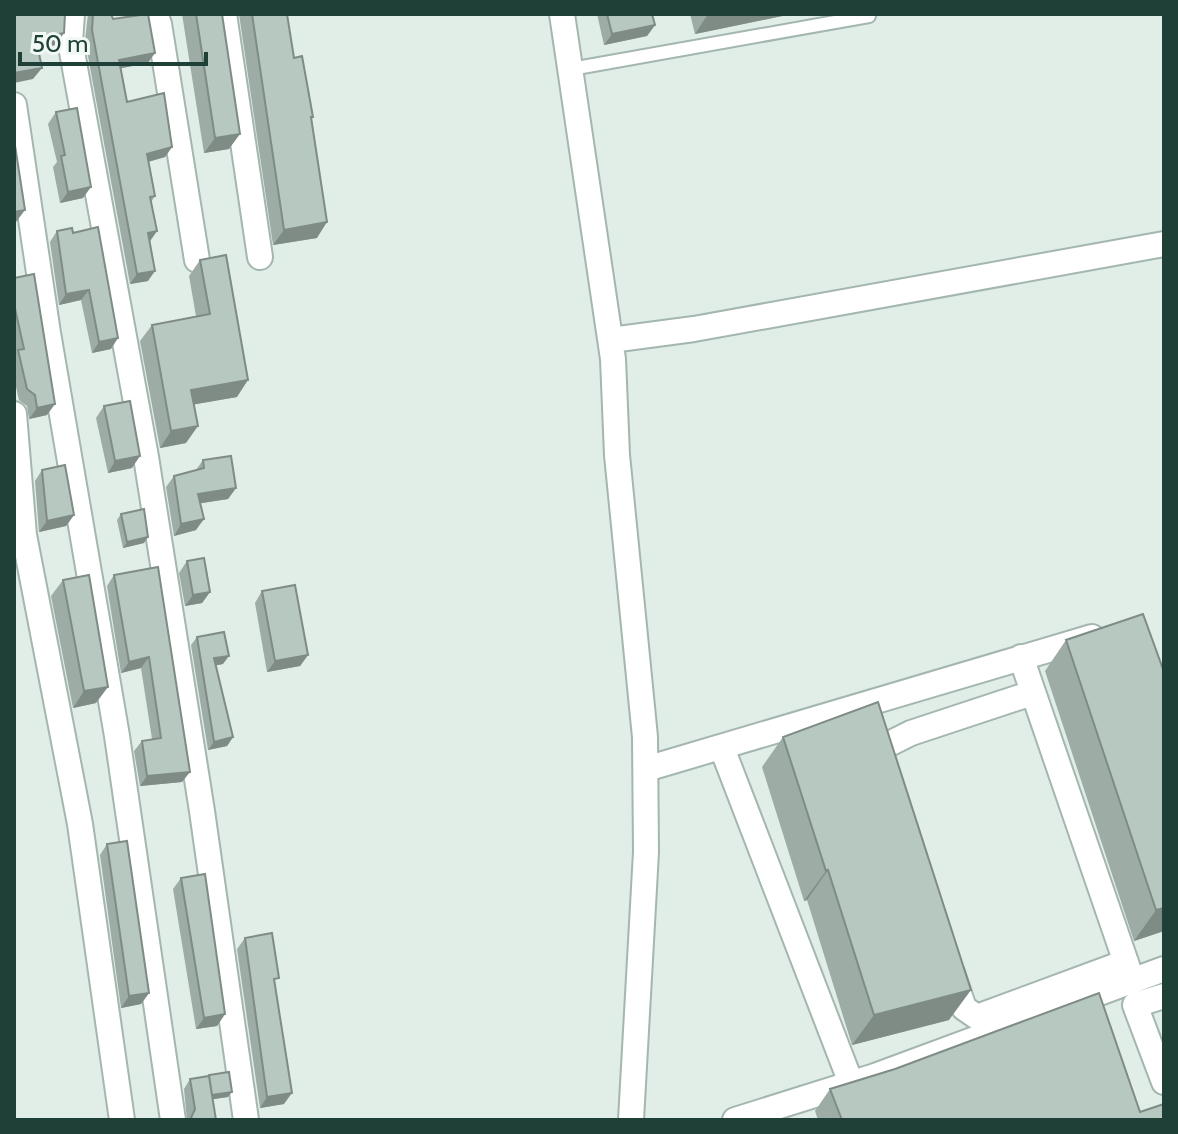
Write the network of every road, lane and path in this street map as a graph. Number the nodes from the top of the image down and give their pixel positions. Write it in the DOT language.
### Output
graph roads {
  1 [pos="72,14"];
  2 [pos="155,14"];
  3 [pos="224,14"];
  4 [pos="562,14"];
  5 [pos="869,16"];
  6 [pos="571,69"];
  7 [pos="14,105"];
  8 [pos="1164,244"];
  9 [pos="260,257"];
  10 [pos="197,260"];
  11 [pos="611,340"];
  12 [pos="14,414"];
  13 [pos="1117,630"];
  14 [pos="1021,657"];
  15 [pos="1032,693"];
  16 [pos="722,748"];
  17 [pos="646,769"];
  18 [pos="888,785"];
  19 [pos="944,948"];
  20 [pos="1164,969"];
  21 [pos="1129,970"];
  22 [pos="1164,996"];
  23 [pos="1164,1082"];
  24 [pos="851,1083"];
  25 [pos="806,1109"];
  26 [pos="122,1120"];
  27 [pos="173,1120"];
  28 [pos="246,1120"];
  29 [pos="631,1120"];
  30 [pos="735,1120"];
  1 -- 28 [label="street"];
  2 -- 10 [label="street"];
  3 -- 9 [label="street"];
  4 -- 6 [label="street"];
  5 -- 6 [label="lane"];
  6 -- 11 [label="street"];
  7 -- 27 [label="street"];
  8 -- 11 [label="street"];
  11 -- 17 [label="street"];
  12 -- 26 [label="street"];
  13 -- 14 [label="street"];
  14 -- 15 [label="street"];
  14 -- 16 [label="street"];
  15 -- 18 [label="street"];
  15 -- 21 [label="street"];
  16 -- 17 [label="street"];
  16 -- 24 [label="street"];
  17 -- 29 [label="street"];
  19 -- 21 [label="street"];
  20 -- 21 [label="street"];
  21 -- 24 [label="street"];
  22 -- 23 [label="street"];
  24 -- 25 [label="street"];
  25 -- 30 [label="street"];
}
